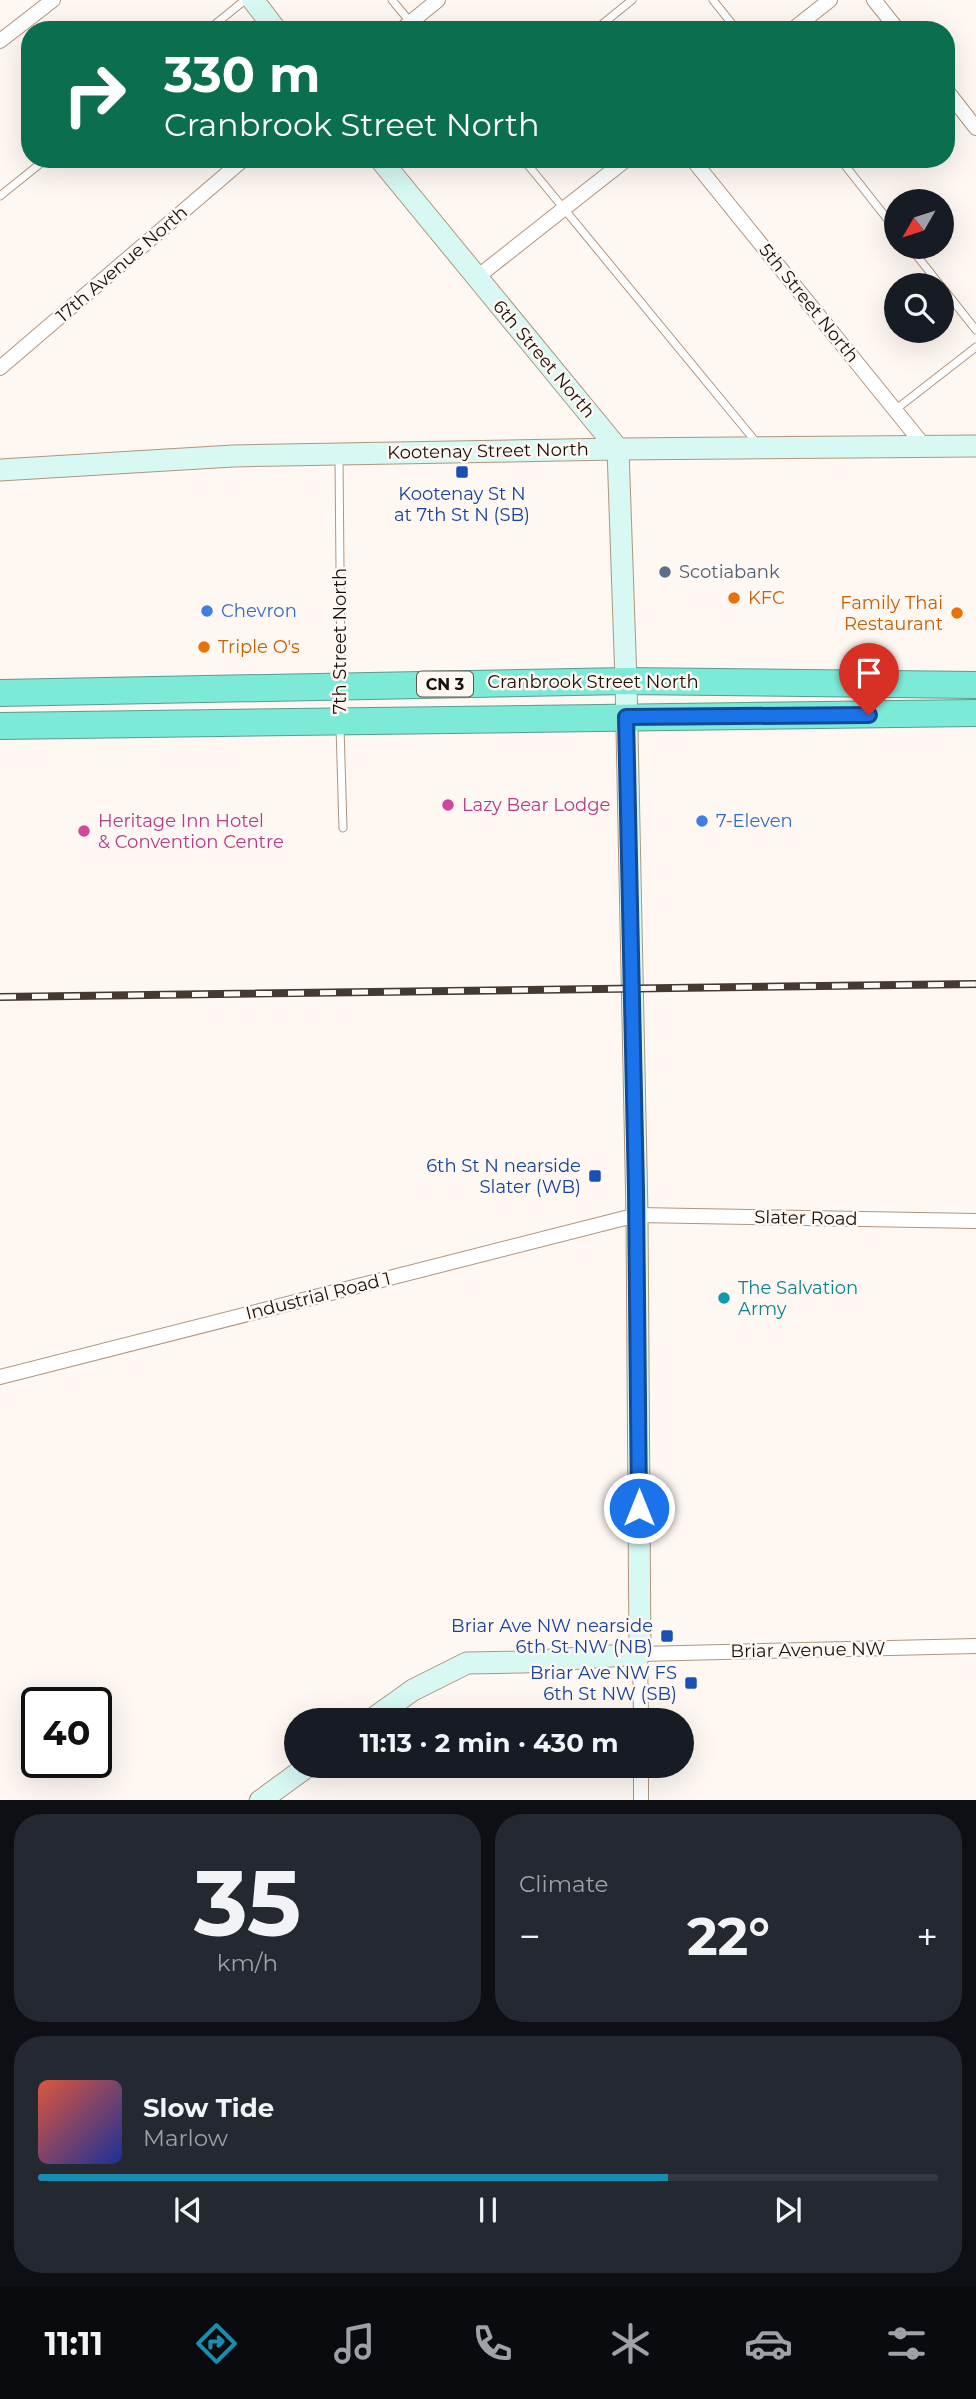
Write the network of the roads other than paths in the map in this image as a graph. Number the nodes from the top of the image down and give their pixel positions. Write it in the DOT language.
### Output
graph roads {
  1 [pos="52,0"];
  2 [pos="246,0"];
  3 [pos="253,0"];
  4 [pos="392,0"];
  5 [pos="438,0"];
  6 [pos="632,0"];
  7 [pos="713,0"];
  8 [pos="830,0"];
  9 [pos="874,0"];
  10 [pos="25,21"];
  11 [pos="219,21"];
  12 [pos="269,21"];
  13 [pos="405,21"];
  14 [pos="415,21"];
  15 [pos="606,21"];
  16 [pos="730,21"];
  17 [pos="803,21"];
  18 [pos="891,21"];
  19 [pos="21,24"];
  20 [pos="0,41"];
  21 [pos="955,101"];
  22 [pos="976,128"];
  23 [pos="36,168"];
  24 [pos="233,168"];
  25 [pos="387,168"];
  26 [pos="530,168"];
  27 [pos="616,168"];
  28 [pos="699,168"];
  29 [pos="847,168"];
  30 [pos="0,197"];
  31 [pos="564,209"];
  32 [pos="884,215"];
  33 [pos="920,259"];
  34 [pos="931,273"];
  35 [pos="476,278"];
  36 [pos="954,302"];
  37 [pos="976,330"];
  38 [pos="976,347"];
  39 [pos="0,368"];
  40 [pos="895,410"];
  41 [pos="976,446"];
  42 [pos="925,447"];
  43 [pos="761,448"];
  44 [pos="618,449"];
  45 [pos="339,454"];
  46 [pos="0,470"];
  47 [pos="626,681"];
  48 [pos="976,685"];
  49 [pos="0,693"];
  50 [pos="340,703"];
  51 [pos="976,713"];
  52 [pos="626,717"];
  53 [pos="0,726"];
  54 [pos="343,828"];
  55 [pos="636,1215"];
  56 [pos="976,1221"];
  57 [pos="0,1377"];
  58 [pos="976,1646"];
  59 [pos="640,1654"];
  60 [pos="388,1708"];
  61 [pos="641,1708"];
  62 [pos="292,1778"];
  63 [pos="641,1778"];
  64 [pos="261,1800"];
  65 [pos="641,1800"];
  1 -- 10 [label="street"];
  2 -- 11 [label="lane"];
  3 -- 12 [label="street"];
  4 -- 13 [label="lane"];
  5 -- 14 [label="street"];
  6 -- 15 [label="lane"];
  7 -- 16 [label="lane"];
  8 -- 17 [label="street"];
  9 -- 18 [label="street"];
  19 -- 20 [label="street"];
  21 -- 22 [label="street"];
  23 -- 30 [label="lane"];
  24 -- 39 [label="street, 17th Avenue North"];
  25 -- 35 [label="street, 6th Street North"];
  26 -- 31 [label="lane"];
  27 -- 31 [label="street"];
  28 -- 40 [label="street, 5th Street North"];
  29 -- 32 [label="lane"];
  31 -- 35 [label="street"];
  31 -- 43 [label="lane"];
  33 -- 34 [label="lane"];
  35 -- 44 [label="street, 6th Street North"];
  36 -- 37 [label="lane"];
  38 -- 40 [label="lane"];
  40 -- 42 [label="street, 5th Street North"];
  41 -- 42 [label="street, Kootenay Street North"];
  42 -- 43 [label="street, Kootenay Street North"];
  43 -- 44 [label="street, Kootenay Street North"];
  44 -- 45 [label="street, Kootenay Street North"];
  44 -- 47 [label="street"];
  45 -- 46 [label="street, Kootenay Street North"];
  45 -- 50 [label="lane, 7th Street North"];
  47 -- 48 [label="highway, Cranbrook Street North / CN 3"];
  47 -- 50 [label="highway, Cranbrook Street North / CN 3"];
  47 -- 52 [label="street"];
  49 -- 50 [label="highway, Cranbrook Street North / CN 3"];
  50 -- 52 [label="highway, Cranbrook Street North / CN 3"];
  50 -- 53 [label="highway, Cranbrook Street North / CN 3"];
  50 -- 54 [label="lane, 7th Street North"];
  51 -- 52 [label="highway, Cranbrook Street North / CN 3"];
  52 -- 55 [label="street"];
  55 -- 56 [label="street, Slater Road"];
  55 -- 57 [label="street, Industrial Road 1"];
  55 -- 59 [label="street"];
  58 -- 59 [label="street, Briar Avenue NW"];
  59 -- 60 [label="street"];
  59 -- 61 [label="street"];
  62 -- 64 [label="street"];
  63 -- 65 [label="street"];
}
